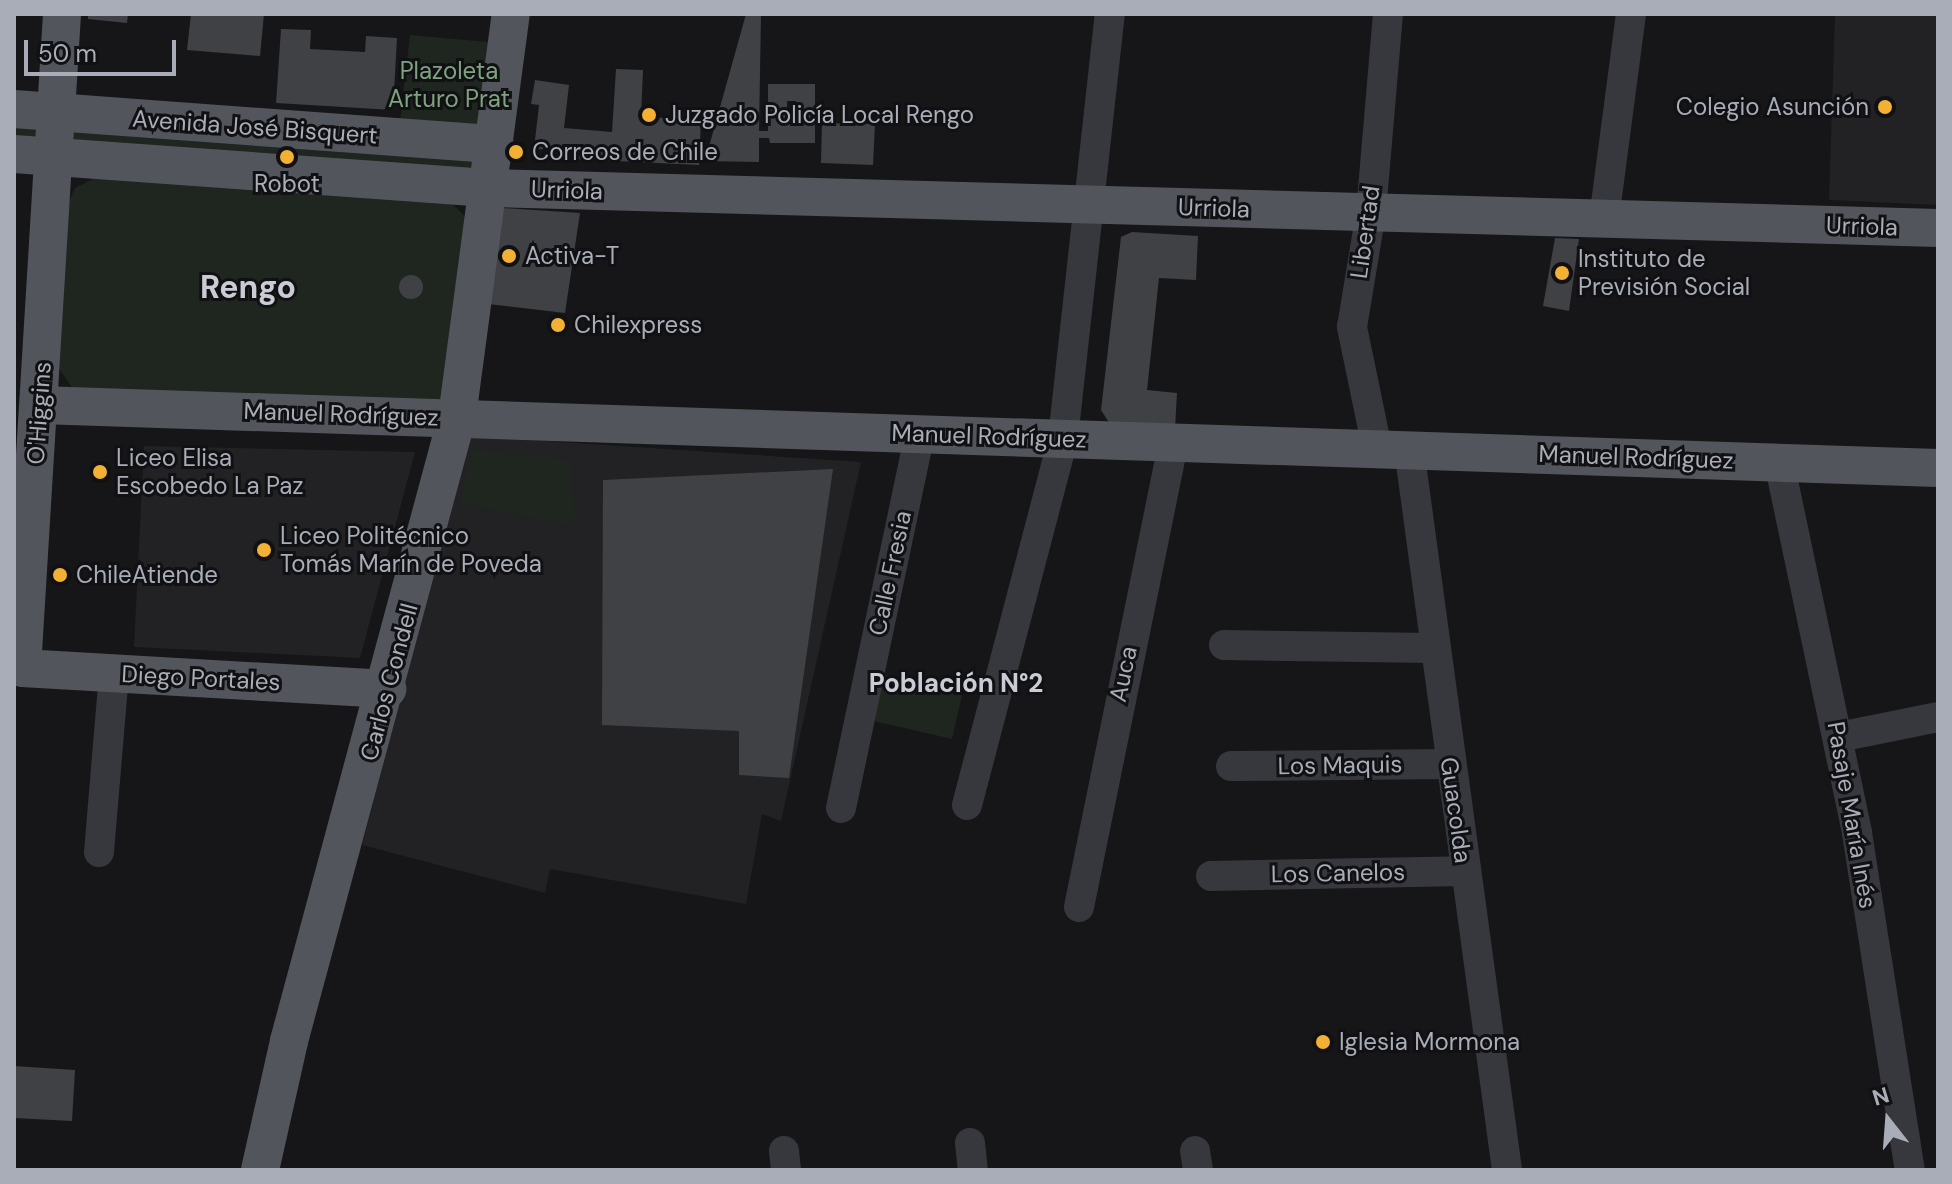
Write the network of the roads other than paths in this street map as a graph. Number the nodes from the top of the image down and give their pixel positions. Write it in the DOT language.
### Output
graph roads {
  1 [pos="62,14"];
  2 [pos="511,14"];
  3 [pos="1110,14"];
  4 [pos="1388,14"];
  5 [pos="1631,14"];
  6 [pos="14,109"];
  7 [pos="55,112"];
  8 [pos="495,144"];
  9 [pos="14,154"];
  10 [pos="56,157"];
  11 [pos="491,188"];
  12 [pos="1091,204"];
  13 [pos="1371,212"];
  14 [pos="1604,219"];
  15 [pos="1938,228"];
  16 [pos="27,405"];
  17 [pos="457,417"];
  18 [pos="920,433"];
  19 [pos="1063,438"];
  20 [pos="1174,442"];
  21 [pos="1393,449"];
  22 [pos="1779,462"];
  23 [pos="1938,468"];
  24 [pos="1224,645"];
  25 [pos="1433,648"];
  26 [pos="18,668"];
  27 [pos="114,673"];
  28 [pos="387,689"];
  29 [pos="1938,717"];
  30 [pos="1839,737"];
  31 [pos="1450,764"];
  32 [pos="1231,766"];
  33 [pos="967,805"];
  34 [pos="841,808"];
  35 [pos="99,852"];
  36 [pos="1465,871"];
  37 [pos="1211,876"];
  38 [pos="1079,907"];
  39 [pos="260,1170"];
  40 [pos="1507,1170"];
  41 [pos="1910,1170"];
  1 -- 7 [label="main road, O'Higgins"];
  2 -- 8 [label="main road, Carlos Condell"];
  3 -- 12 [label="street"];
  4 -- 13 [label="street, Libertad"];
  5 -- 14 [label="street"];
  6 -- 7 [label="main road, Avenida José Bisquert"];
  7 -- 8 [label="main road, Avenida José Bisquert"];
  7 -- 10 [label="main road, O'Higgins"];
  8 -- 11 [label="main road, Carlos Condell"];
  9 -- 10 [label="main road, Avenida José Bisquert"];
  10 -- 11 [label="main road, Avenida José Bisquert"];
  10 -- 16 [label="main road, O'Higgins"];
  11 -- 12 [label="main road, Urriola"];
  11 -- 17 [label="main road, Carlos Condell"];
  12 -- 13 [label="main road, Urriola"];
  12 -- 19 [label="street"];
  13 -- 14 [label="main road, Urriola"];
  13 -- 21 [label="street, Libertad"];
  14 -- 15 [label="main road, Urriola"];
  16 -- 17 [label="main road, Manuel Rodríguez"];
  16 -- 26 [label="main road, O'Higgins"];
  17 -- 18 [label="main road, Manuel Rodríguez"];
  17 -- 28 [label="main road, Carlos Condell"];
  18 -- 19 [label="main road, Manuel Rodríguez"];
  18 -- 34 [label="street, Calle Fresia"];
  19 -- 20 [label="main road, Manuel Rodríguez"];
  19 -- 33 [label="street"];
  20 -- 21 [label="main road, Manuel Rodríguez"];
  20 -- 38 [label="street, Auca"];
  21 -- 22 [label="main road, Manuel Rodríguez"];
  21 -- 25 [label="street, Guacolda"];
  22 -- 23 [label="main road, Manuel Rodríguez"];
  22 -- 30 [label="street, Pasaje María Inés"];
  24 -- 25 [label="street"];
  25 -- 31 [label="street, Guacolda"];
  26 -- 27 [label="main road, Diego Portales"];
  27 -- 28 [label="main road, Diego Portales"];
  27 -- 35 [label="street"];
  28 -- 39 [label="main road, Carlos Condell"];
  29 -- 30 [label="street"];
  30 -- 41 [label="street, Pasaje María Inés"];
  31 -- 32 [label="street, Los Maquis"];
  31 -- 36 [label="street, Guacolda"];
  36 -- 37 [label="street, Los Canelos"];
  36 -- 40 [label="street, Guacolda"];
}
